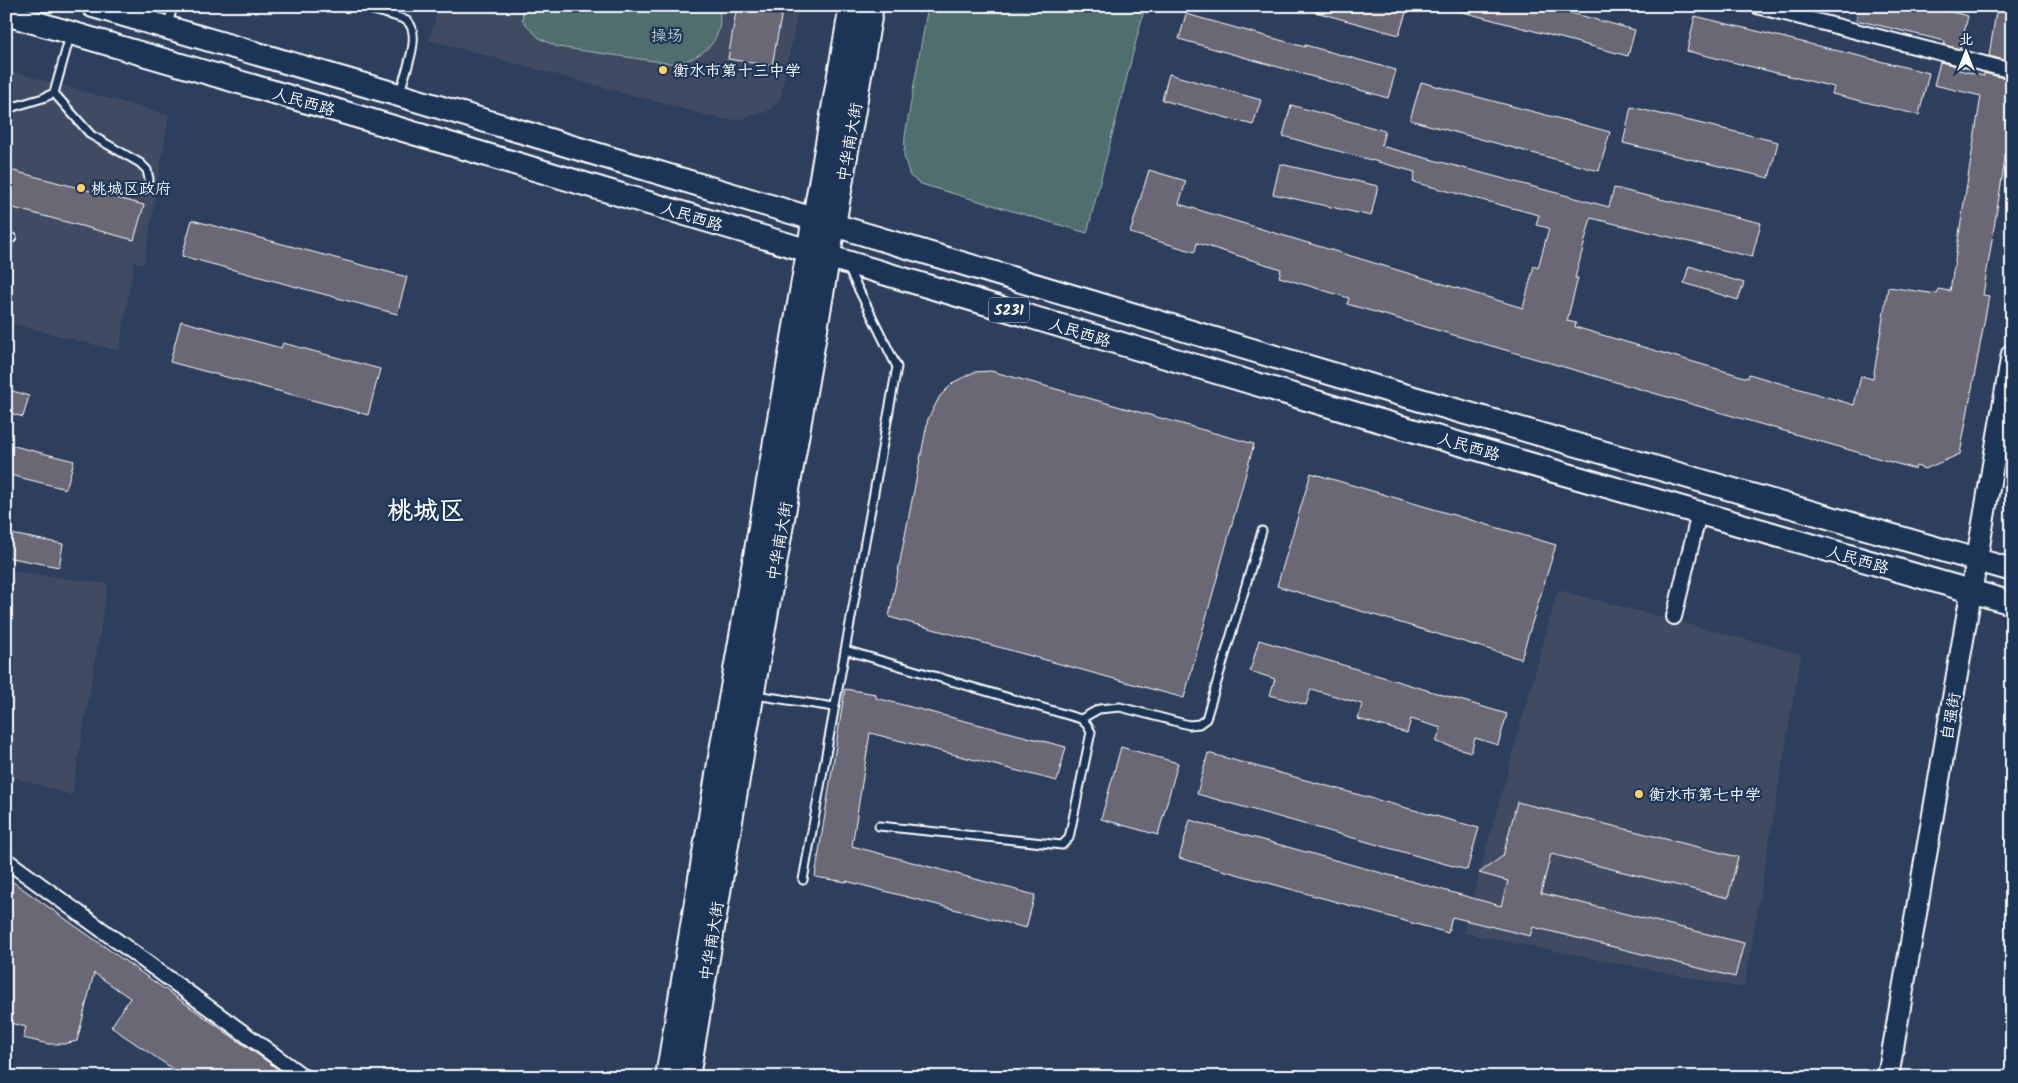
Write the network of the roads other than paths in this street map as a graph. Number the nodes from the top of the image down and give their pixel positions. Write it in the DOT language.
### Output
graph roads {
  1 [pos="93,6"];
  2 [pos="173,6"];
  3 [pos="358,6"];
  4 [pos="851,6"];
  5 [pos="872,6"];
  6 [pos="1757,6"];
  7 [pos="6,14"];
  8 [pos="167,28"];
  9 [pos="71,33"];
  10 [pos="2012,71"];
  11 [pos="54,93"];
  12 [pos="399,95"];
  13 [pos="6,109"];
  14 [pos="149,179"];
  15 [pos="824,222"];
  16 [pos="827,256"];
  17 [pos="2012,354"];
  18 [pos="1700,513"];
  19 [pos="1262,531"];
  20 [pos="1977,560"];
  21 [pos="2012,570"];
  22 [pos="1971,592"];
  23 [pos="2012,603"];
  24 [pos="1674,617"];
  25 [pos="845,650"];
  26 [pos="752,695"];
  27 [pos="834,708"];
  28 [pos="1081,720"];
  29 [pos="879,826"];
  30 [pos="6,860"];
  31 [pos="803,880"];
  32 [pos="304,1077"];
  33 [pos="667,1077"];
  34 [pos="688,1077"];
  35 [pos="1888,1077"];
  1 -- 8 [label="main road, 人民西路 / S231"];
  2 -- 8 [label="lane"];
  3 -- 12 [label="lane"];
  4 -- 15 [label="main road, 中华南大街"];
  5 -- 15 [label="main road, 中华南大街"];
  6 -- 10 [label="street"];
  7 -- 9 [label="main road, 人民西路 / S231"];
  8 -- 12 [label="main road, 人民西路 / S231"];
  9 -- 11 [label="lane"];
  9 -- 16 [label="main road, 人民西路 / S231"];
  11 -- 13 [label="lane"];
  11 -- 14 [label="lane"];
  12 -- 15 [label="main road, 人民西路 / S231"];
  15 -- 16 [label="main road, 中华南大街"];
  15 -- 20 [label="main road, 人民西路 / S231"];
  16 -- 18 [label="main road, 人民西路 / S231"];
  16 -- 25 [label="lane"];
  16 -- 26 [label="main road, 中华南大街"];
  16 -- 33 [label="main road, 中华南大街"];
  17 -- 20 [label="street, 自强街"];
  18 -- 22 [label="main road, 人民西路 / S231"];
  18 -- 24 [label="street"];
  19 -- 28 [label="lane"];
  20 -- 21 [label="main road, 人民西路 / S231"];
  20 -- 22 [label="street, 自强街"];
  22 -- 23 [label="main road, 人民西路 / S231"];
  22 -- 35 [label="street, 自强街"];
  25 -- 27 [label="lane"];
  25 -- 28 [label="lane"];
  26 -- 27 [label="lane"];
  26 -- 34 [label="main road, 中华南大街"];
  27 -- 31 [label="lane"];
  28 -- 29 [label="lane"];
  30 -- 32 [label="street"];
}
